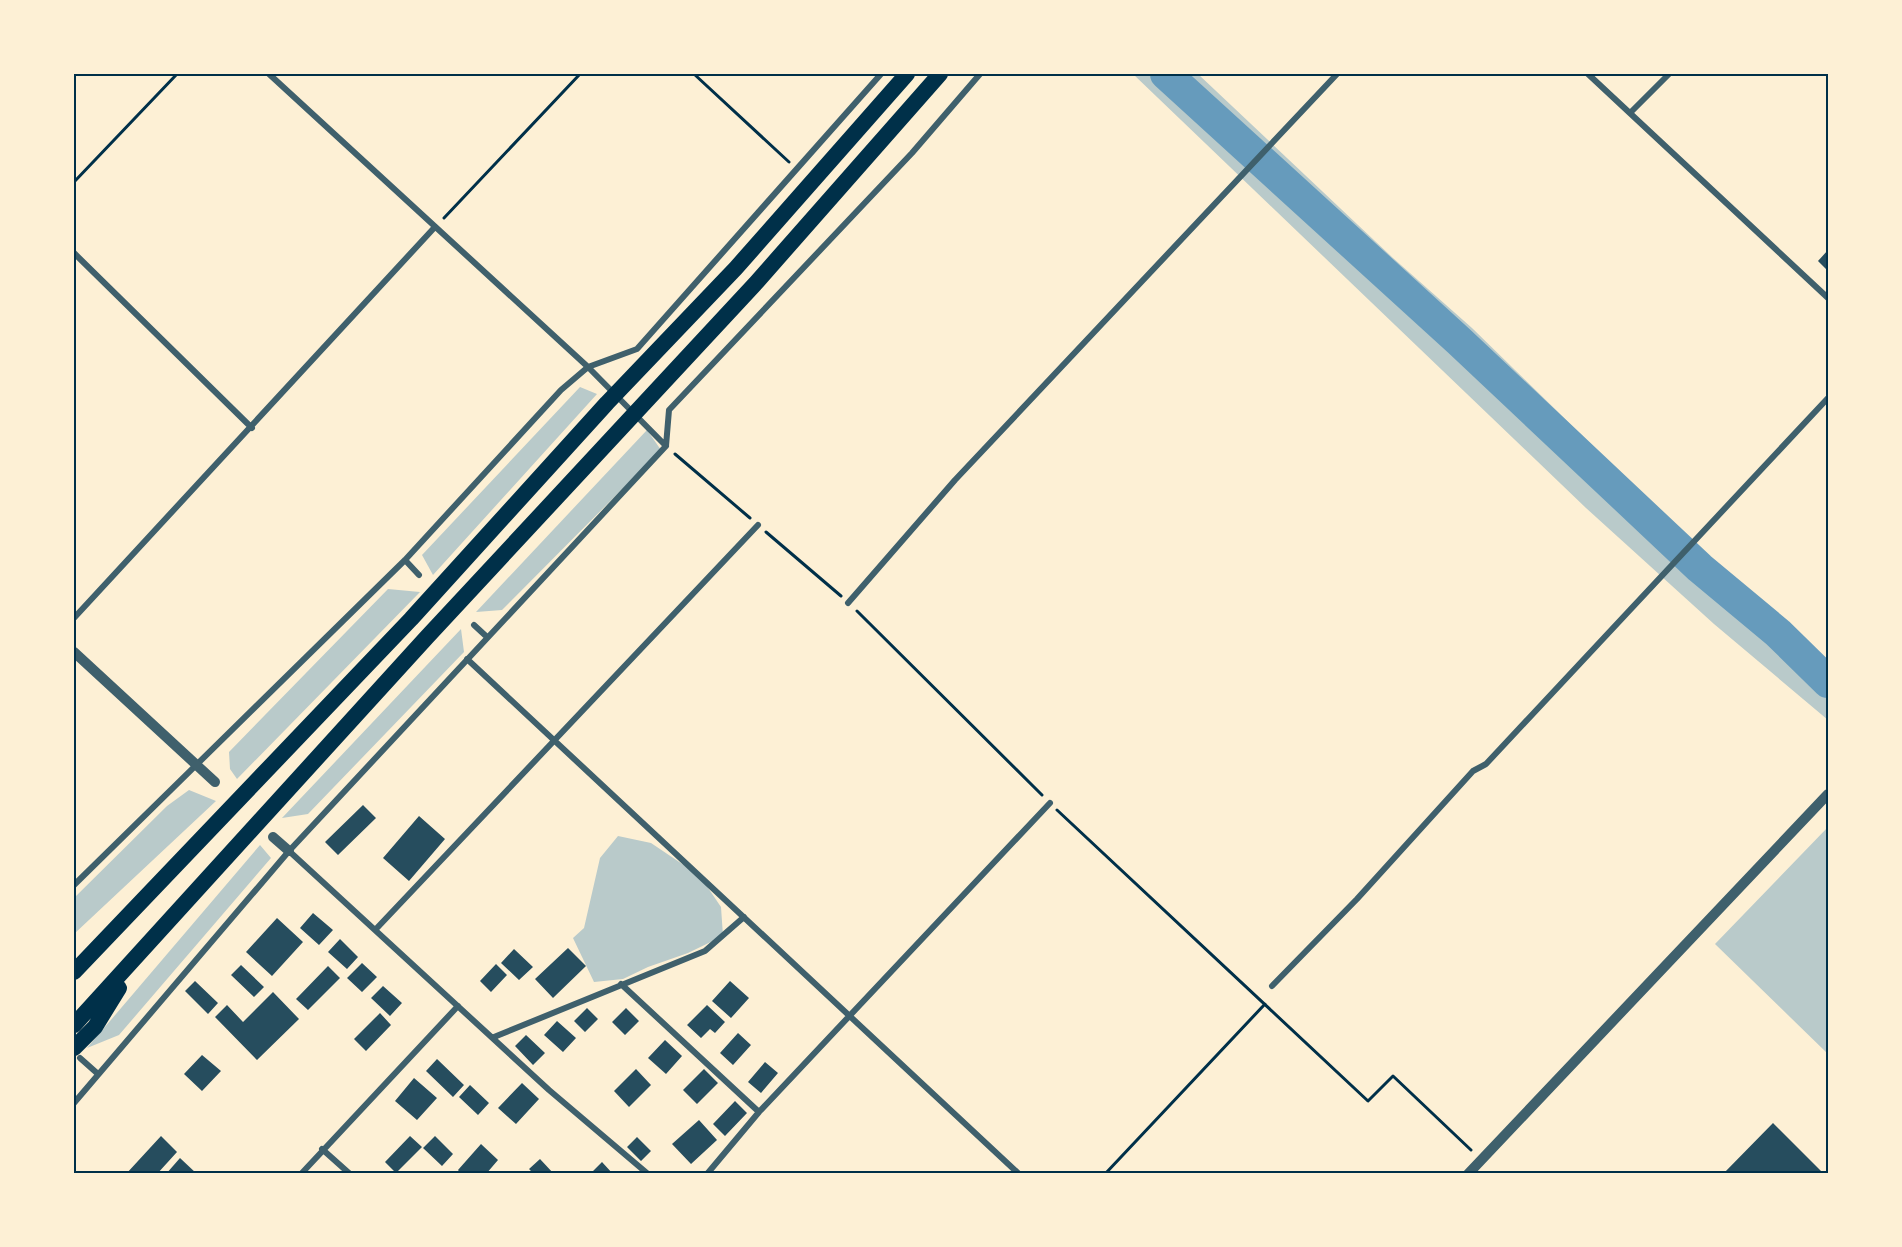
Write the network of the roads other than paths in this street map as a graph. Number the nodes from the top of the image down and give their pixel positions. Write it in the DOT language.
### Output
graph roads {
  1 [pos="269,74"];
  2 [pos="881,74"];
  3 [pos="907,74"];
  4 [pos="940,74"];
  5 [pos="980,74"];
  6 [pos="1337,74"];
  7 [pos="1588,74"];
  8 [pos="1669,74"];
  9 [pos="1630,113"];
  10 [pos="434,228"];
  11 [pos="74,253"];
  12 [pos="1828,297"];
  13 [pos="588,367"];
  14 [pos="1828,398"];
  15 [pos="252,428"];
  16 [pos="666,446"];
  17 [pos="758,525"];
  18 [pos="405,560"];
  19 [pos="419,575"];
  20 [pos="848,603"];
  21 [pos="74,618"];
  22 [pos="474,625"];
  23 [pos="487,637"];
  24 [pos="74,652"];
  25 [pos="467,659"];
  26 [pos="555,740"];
  27 [pos="197,765"];
  28 [pos="215,782"];
  29 [pos="1828,794"];
  30 [pos="1050,803"];
  31 [pos="273,837"];
  32 [pos="289,851"];
  33 [pos="74,885"];
  34 [pos="744,917"];
  35 [pos="376,929"];
  36 [pos="112,931"];
  37 [pos="74,957"];
  38 [pos="138,957"];
  39 [pos="74,972"];
  40 [pos="621,984"];
  41 [pos="1272,986"];
  42 [pos="458,1006"];
  43 [pos="850,1016"];
  44 [pos="74,1025"];
  45 [pos="494,1037"];
  46 [pos="77,1053"];
  47 [pos="99,1074"];
  48 [pos="74,1103"];
  49 [pos="759,1112"];
  50 [pos="322,1149"];
  51 [pos="301,1173"];
  52 [pos="350,1173"];
  53 [pos="648,1173"];
  54 [pos="707,1173"];
  55 [pos="1019,1173"];
  56 [pos="1468,1173"];
  1 -- 10 [label="street"];
  2 -- 13 [label="street"];
  3 -- 36 [label="highway"];
  4 -- 38 [label="highway"];
  5 -- 16 [label="street"];
  6 -- 20 [label="street"];
  7 -- 9 [label="street"];
  8 -- 9 [label="street"];
  9 -- 12 [label="street"];
  10 -- 13 [label="street"];
  10 -- 15 [label="street"];
  11 -- 15 [label="street"];
  13 -- 16 [label="street"];
  13 -- 18 [label="street"];
  14 -- 41 [label="street"];
  15 -- 21 [label="street"];
  16 -- 23 [label="street"];
  17 -- 26 [label="street"];
  18 -- 19 [label="street"];
  18 -- 27 [label="street"];
  22 -- 23 [label="street"];
  23 -- 25 [label="street"];
  24 -- 27 [label="street"];
  25 -- 26 [label="street"];
  25 -- 32 [label="street"];
  26 -- 34 [label="street"];
  26 -- 35 [label="street"];
  27 -- 28 [label="street"];
  27 -- 33 [label="street"];
  29 -- 56 [label="street"];
  30 -- 43 [label="street"];
  31 -- 32 [label="street"];
  32 -- 35 [label="street"];
  32 -- 47 [label="street"];
  34 -- 40 [label="street"];
  34 -- 43 [label="street"];
  35 -- 42 [label="street"];
  36 -- 37 [label="highway"];
  36 -- 39 [label="highway"];
  38 -- 44 [label="highway"];
  38 -- 46 [label="highway"];
  40 -- 45 [label="street"];
  40 -- 49 [label="street"];
  42 -- 45 [label="street"];
  42 -- 50 [label="street"];
  43 -- 49 [label="street"];
  43 -- 55 [label="street"];
  45 -- 53 [label="street"];
  46 -- 47 [label="street"];
  47 -- 48 [label="street"];
  49 -- 54 [label="street"];
  50 -- 51 [label="street"];
  50 -- 52 [label="street"];
}
